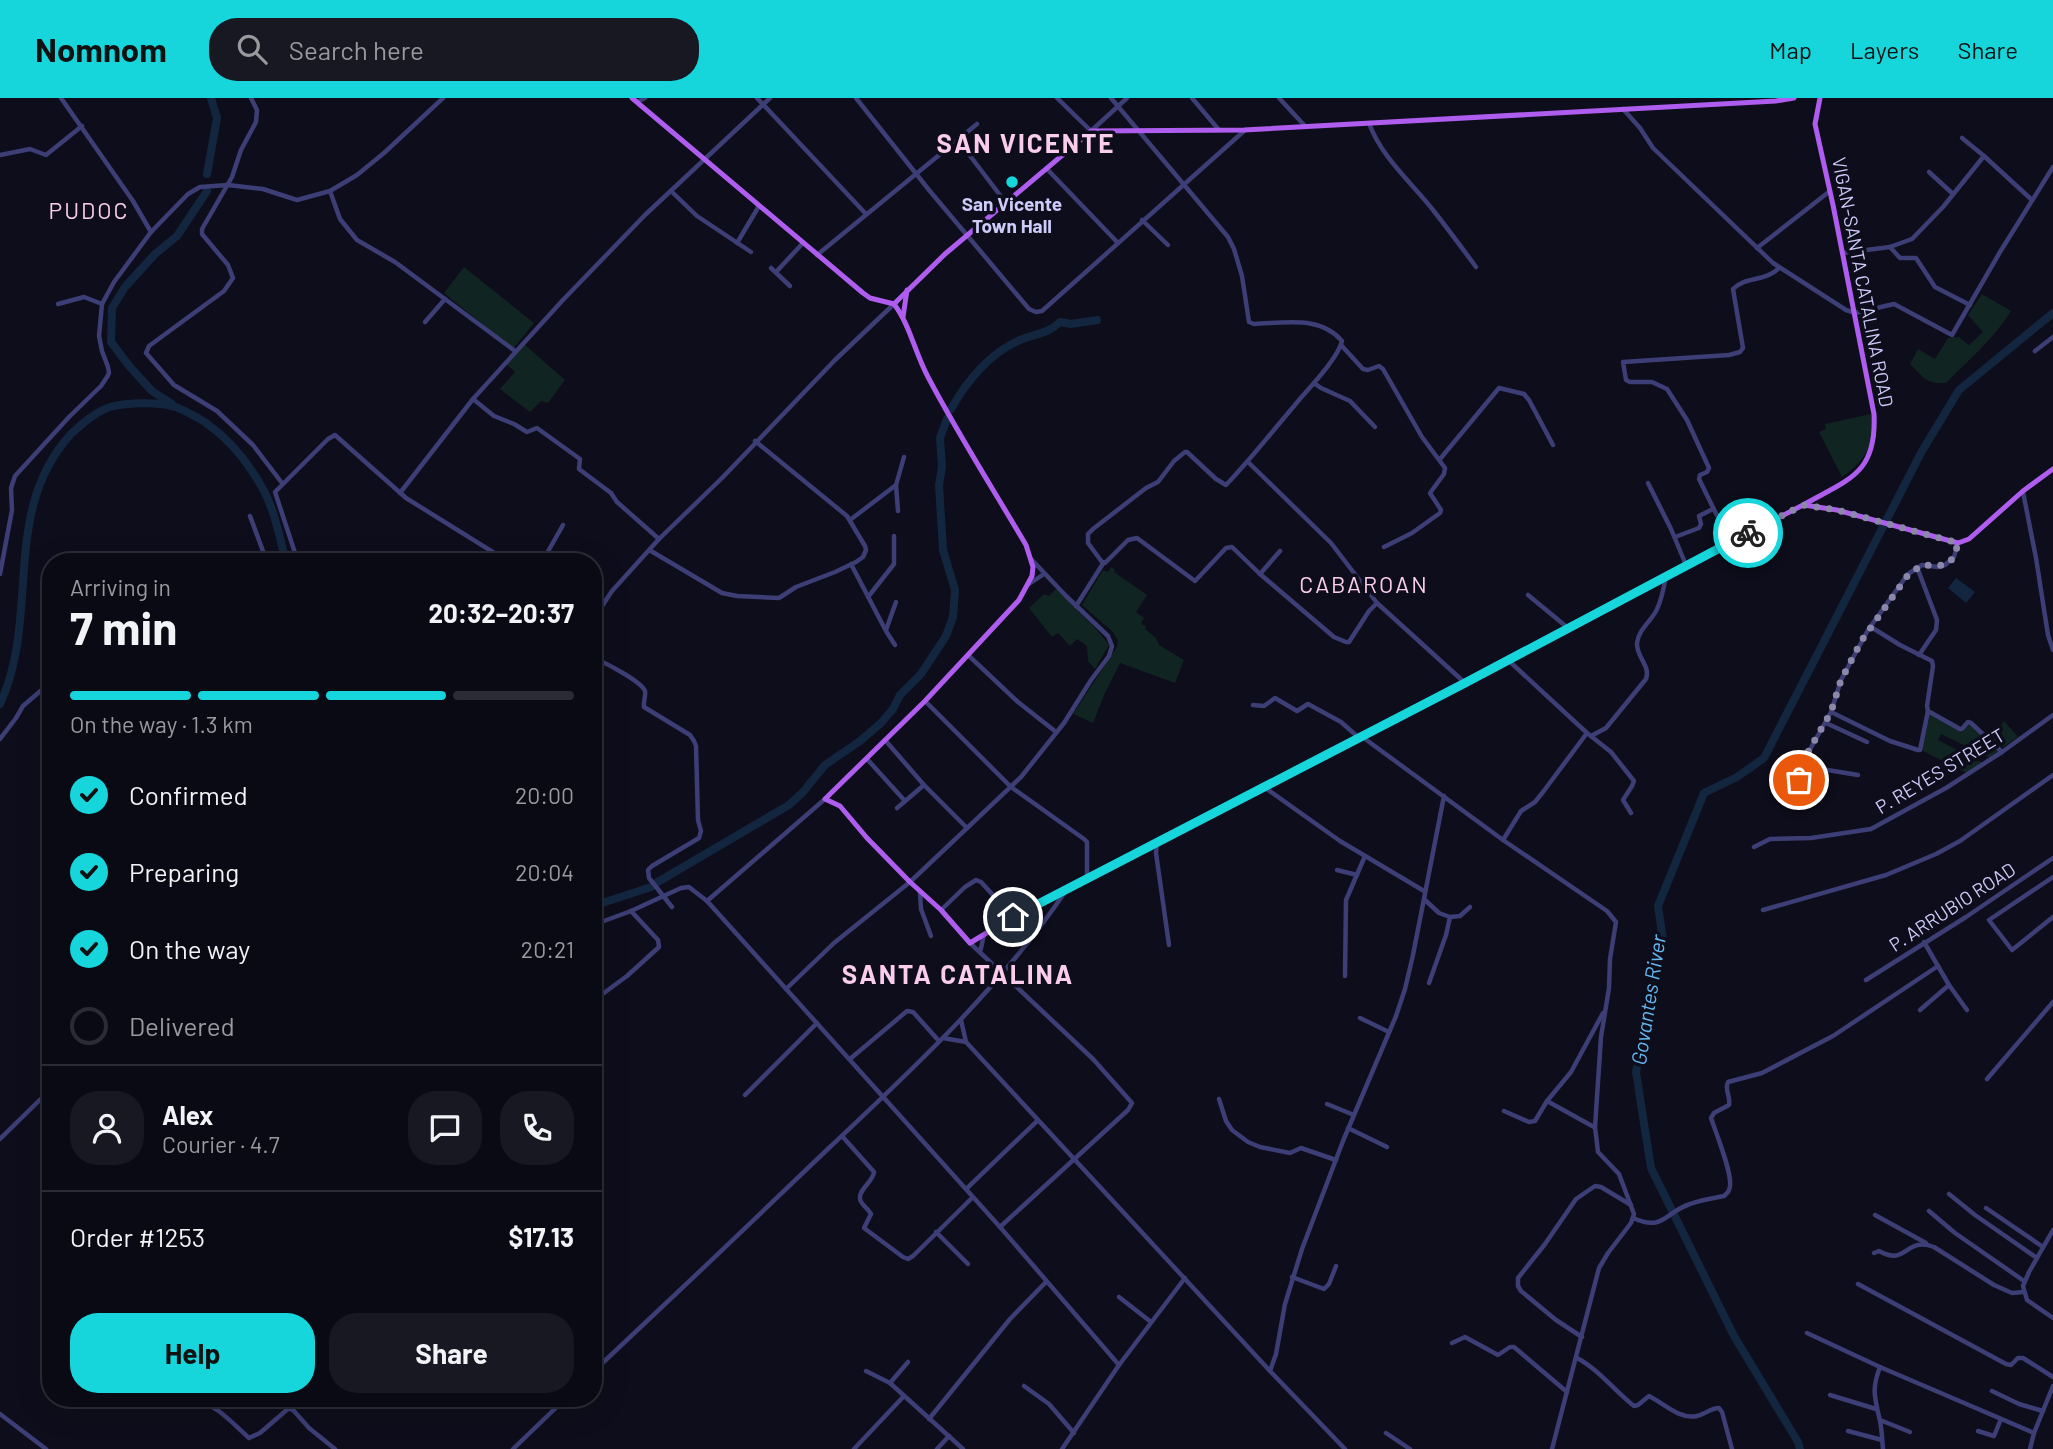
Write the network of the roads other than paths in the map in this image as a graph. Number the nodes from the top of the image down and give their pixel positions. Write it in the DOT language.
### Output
graph roads {
  1 [pos="61,98"];
  2 [pos="251,98"];
  3 [pos="443,98"];
  4 [pos="645,98"];
  5 [pos="758,98"];
  6 [pos="770,98"];
  7 [pos="856,98"];
  8 [pos="1058,98"];
  9 [pos="1111,98"];
  10 [pos="1127,98"];
  11 [pos="1192,98"];
  12 [pos="1279,98"];
  13 [pos="1794,98"];
  14 [pos="1820,98"];
  15 [pos="1776,99"];
  16 [pos="634,100"];
  17 [pos="763,104"];
  18 [pos="1118,105"];
  19 [pos="1623,109"];
  20 [pos="1369,123"];
  21 [pos="977,124"];
  22 [pos="82,126"];
  23 [pos="1305,127"];
  24 [pos="1244,130"];
  25 [pos="1091,131"];
  26 [pos="1140,131"];
  27 [pos="1220,131"];
  28 [pos="1962,138"];
  29 [pos="958,140"];
  30 [pos="0,155"];
  31 [pos="1984,156"];
  32 [pos="704,158"];
  33 [pos="2053,167"];
  34 [pos="1047,169"];
  35 [pos="1929,172"];
  36 [pos="917,173"];
  37 [pos="1182,184"];
  38 [pos="228,185"];
  39 [pos="330,191"];
  40 [pos="671,191"];
  41 [pos="1830,191"];
  42 [pos="1953,194"];
  43 [pos="2032,200"];
  44 [pos="1007,204"];
  45 [pos="759,206"];
  46 [pos="866,214"];
  47 [pos="1142,220"];
  48 [pos="151,232"];
  49 [pos="968,237"];
  50 [pos="737,243"];
  51 [pos="803,243"];
  52 [pos="1118,243"];
  53 [pos="1168,245"];
  54 [pos="1890,247"];
  55 [pos="1757,248"];
  56 [pos="751,252"];
  57 [pos="1843,253"];
  58 [pos="817,255"];
  59 [pos="1476,267"];
  60 [pos="1780,268"];
  61 [pos="790,286"];
  62 [pos="908,290"];
  63 [pos="445,299"];
  64 [pos="58,304"];
  65 [pos="102,304"];
  66 [pos="894,304"];
  67 [pos="1970,305"];
  68 [pos="1855,313"];
  69 [pos="903,317"];
  70 [pos="425,322"];
  71 [pos="2053,337"];
  72 [pos="1341,345"];
  73 [pos="515,351"];
  74 [pos="2035,351"];
  75 [pos="1314,383"];
  76 [pos="473,399"];
  77 [pos="1375,427"];
  78 [pos="755,442"];
  79 [pos="1553,445"];
  80 [pos="904,457"];
  81 [pos="1440,459"];
  82 [pos="1248,462"];
  83 [pos="2053,469"];
  84 [pos="282,483"];
  85 [pos="1648,483"];
  86 [pos="895,485"];
  87 [pos="1828,491"];
  88 [pos="2023,491"];
  89 [pos="400,494"];
  90 [pos="1803,505"];
  91 [pos="1828,508"];
  92 [pos="1713,509"];
  93 [pos="898,511"];
  94 [pos="250,516"];
  95 [pos="850,520"];
  96 [pos="563,525"];
  97 [pos="894,536"];
  98 [pos="1675,537"];
  99 [pos="659,540"];
  100 [pos="1730,542"];
  101 [pos="1958,543"];
  102 [pos="1384,547"];
  103 [pos="650,551"];
  104 [pos="1280,551"];
  105 [pos="264,553"];
  106 [pos="295,553"];
  107 [pos="494,553"];
  108 [pos="547,553"];
  109 [pos="1032,560"];
  110 [pos="1104,562"];
  111 [pos="851,564"];
  112 [pos="1686,565"];
  113 [pos="1917,567"];
  114 [pos="0,574"];
  115 [pos="1044,574"];
  116 [pos="1260,574"];
  117 [pos="1666,576"];
  118 [pos="1029,584"];
  119 [pos="1528,595"];
  120 [pos="868,597"];
  121 [pos="896,602"];
  122 [pos="1377,603"];
  123 [pos="602,606"];
  124 [pos="1076,606"];
  125 [pos="1871,627"];
  126 [pos="1568,629"];
  127 [pos="886,631"];
  128 [pos="895,645"];
  129 [pos="2053,650"];
  130 [pos="968,654"];
  131 [pos="1919,654"];
  132 [pos="1508,660"];
  133 [pos="602,663"];
  134 [pos="1465,683"];
  135 [pos="42,690"];
  136 [pos="925,701"];
  137 [pos="1254,705"];
  138 [pos="1928,710"];
  139 [pos="1831,712"];
  140 [pos="2053,715"];
  141 [pos="1826,723"];
  142 [pos="1056,733"];
  143 [pos="1589,735"];
  144 [pos="1360,737"];
  145 [pos="0,739"];
  146 [pos="885,740"];
  147 [pos="1867,742"];
  148 [pos="2002,752"];
  149 [pos="867,759"];
  150 [pos="1803,766"];
  151 [pos="1858,775"];
  152 [pos="2053,775"];
  153 [pos="1779,784"];
  154 [pos="924,785"];
  155 [pos="1011,787"];
  156 [pos="1264,787"];
  157 [pos="837,788"];
  158 [pos="1444,796"];
  159 [pos="825,799"];
  160 [pos="905,802"];
  161 [pos="840,806"];
  162 [pos="897,808"];
  163 [pos="1631,813"];
  164 [pos="967,828"];
  165 [pos="1503,840"];
  166 [pos="1157,843"];
  167 [pos="1754,847"];
  168 [pos="1365,856"];
  169 [pos="2053,858"];
  170 [pos="1336,870"];
  171 [pos="1357,875"];
  172 [pos="2053,877"];
  173 [pos="1087,879"];
  174 [pos="910,882"];
  175 [pos="1067,889"];
  176 [pos="1424,891"];
  177 [pos="920,892"];
  178 [pos="663,897"];
  179 [pos="1423,898"];
  180 [pos="707,901"];
  181 [pos="1470,906"];
  182 [pos="672,907"];
  183 [pos="1763,909"];
  184 [pos="941,910"];
  185 [pos="631,911"];
  186 [pos="1013,917"];
  187 [pos="2053,917"];
  188 [pos="1450,918"];
  189 [pos="602,922"];
  190 [pos="984,935"];
  191 [pos="930,936"];
  192 [pos="1924,942"];
  193 [pos="970,943"];
  194 [pos="1169,945"];
  195 [pos="979,953"];
  196 [pos="1938,966"];
  197 [pos="1002,974"];
  198 [pos="1345,976"];
  199 [pos="1866,980"];
  200 [pos="1429,983"];
  201 [pos="1949,985"];
  202 [pos="786,989"];
  203 [pos="602,995"];
  204 [pos="2053,1002"];
  205 [pos="1605,1009"];
  206 [pos="1920,1010"];
  207 [pos="1967,1010"];
  208 [pos="1360,1018"];
  209 [pos="960,1019"];
  210 [pos="817,1023"];
  211 [pos="1390,1032"];
  212 [pos="941,1039"];
  213 [pos="966,1042"];
  214 [pos="850,1059"];
  215 [pos="1987,1079"];
  216 [pos="745,1095"];
  217 [pos="883,1097"];
  218 [pos="42,1098"];
  219 [pos="1219,1099"];
  220 [pos="1547,1101"];
  221 [pos="1327,1104"];
  222 [pos="1504,1111"];
  223 [pos="1354,1115"];
  224 [pos="1037,1121"];
  225 [pos="1595,1127"];
  226 [pos="1348,1128"];
  227 [pos="842,1136"];
  228 [pos="0,1139"];
  229 [pos="1387,1147"];
  230 [pos="1074,1160"];
  231 [pos="1336,1160"];
  232 [pos="966,1189"];
  233 [pos="1949,1194"];
  234 [pos="972,1198"];
  235 [pos="1631,1205"];
  236 [pos="1986,1208"];
  237 [pos="1929,1211"];
  238 [pos="1875,1215"];
  239 [pos="1633,1218"];
  240 [pos="1000,1227"];
  241 [pos="936,1232"];
  242 [pos="2053,1232"];
  243 [pos="2046,1242"];
  244 [pos="2053,1244"];
  245 [pos="1931,1245"];
  246 [pos="2043,1247"];
  247 [pos="1874,1253"];
  248 [pos="2037,1258"];
  249 [pos="968,1264"];
  250 [pos="1336,1266"];
  251 [pos="1292,1277"];
  252 [pos="1185,1278"];
  253 [pos="2024,1280"];
  254 [pos="1046,1282"];
  255 [pos="1858,1284"];
  256 [pos="2023,1292"];
  257 [pos="1119,1297"];
  258 [pos="2053,1318"];
  259 [pos="1152,1322"];
  260 [pos="1807,1333"];
  261 [pos="1582,1337"];
  262 [pos="1452,1343"];
  263 [pos="1577,1358"];
  264 [pos="908,1362"];
  265 [pos="602,1363"];
  266 [pos="1119,1365"];
  267 [pos="1880,1367"];
  268 [pos="866,1371"];
  269 [pos="1270,1371"];
  270 [pos="2053,1377"];
  271 [pos="890,1383"];
  272 [pos="1024,1386"];
  273 [pos="2053,1386"];
  274 [pos="1992,1391"];
  275 [pos="1567,1392"];
  276 [pos="1830,1395"];
  277 [pos="904,1396"];
  278 [pos="214,1407"];
  279 [pos="557,1407"];
  280 [pos="1876,1410"];
  281 [pos="2043,1411"];
  282 [pos="0,1414"];
  283 [pos="929,1419"];
  284 [pos="2001,1419"];
  285 [pos="1880,1420"];
  286 [pos="1848,1431"];
  287 [pos="1978,1431"];
  288 [pos="1910,1432"];
  289 [pos="1074,1433"];
  290 [pos="1386,1433"];
  291 [pos="2034,1433"];
  292 [pos="949,1436"];
  293 [pos="1882,1440"];
  294 [pos="46,1449"];
  295 [pos="335,1449"];
  296 [pos="513,1449"];
  297 [pos="854,1449"];
  298 [pos="937,1449"];
  299 [pos="963,1449"];
  300 [pos="1062,1449"];
  301 [pos="1345,1449"];
  302 [pos="1410,1449"];
  303 [pos="1552,1449"];
  304 [pos="1732,1449"];
  305 [pos="1883,1449"];
  306 [pos="2030,1449"];
  1 -- 22 [label="street"];
  2 -- 38 [label="street"];
  3 -- 39 [label="street"];
  4 -- 16 [label="street"];
  5 -- 17 [label="street"];
  6 -- 17 [label="street"];
  7 -- 36 [label="street"];
  8 -- 25 [label="street"];
  9 -- 18 [label="street"];
  10 -- 18 [label="street"];
  11 -- 27 [label="street"];
  12 -- 23 [label="street"];
  13 -- 15 [label="main road"];
  14 -- 41 [label="main road, VIGAN-SANTA CATALINA ROAD"];
  15 -- 19 [label="main road"];
  16 -- 32 [label="main road"];
  17 -- 32 [label="street"];
  17 -- 46 [label="street"];
  18 -- 25 [label="street"];
  18 -- 26 [label="street"];
  19 -- 20 [label="main road"];
  19 -- 55 [label="street"];
  20 -- 23 [label="main road"];
  20 -- 59 [label="street"];
  21 -- 29 [label="street"];
  22 -- 30 [label="street"];
  22 -- 48 [label="street"];
  23 -- 24 [label="main road"];
  24 -- 27 [label="main road"];
  24 -- 37 [label="street"];
  25 -- 26 [label="main road"];
  25 -- 34 [label="main road"];
  26 -- 27 [label="main road"];
  26 -- 37 [label="street"];
  28 -- 31 [label="street"];
  29 -- 36 [label="street"];
  29 -- 44 [label="street"];
  31 -- 42 [label="street"];
  31 -- 43 [label="street"];
  32 -- 40 [label="street"];
  32 -- 45 [label="main road"];
  33 -- 43 [label="street"];
  34 -- 44 [label="main road"];
  34 -- 52 [label="street"];
  35 -- 42 [label="street"];
  36 -- 46 [label="street"];
  36 -- 49 [label="street"];
  37 -- 47 [label="street"];
  37 -- 72 [label="street"];
  38 -- 39 [label="street"];
  38 -- 48 [label="street"];
  38 -- 84 [label="street"];
  39 -- 63 [label="street"];
  40 -- 50 [label="street"];
  40 -- 73 [label="street"];
  41 -- 55 [label="street"];
  41 -- 57 [label="main road, VIGAN-SANTA CATALINA ROAD"];
  42 -- 54 [label="street"];
  43 -- 67 [label="street"];
  44 -- 49 [label="main road"];
  45 -- 50 [label="street"];
  45 -- 51 [label="main road"];
  46 -- 58 [label="street"];
  47 -- 52 [label="street"];
  47 -- 53 [label="street"];
  48 -- 65 [label="street"];
  49 -- 52 [label="street"];
  49 -- 62 [label="main road"];
  50 -- 56 [label="street"];
  51 -- 58 [label="main road"];
  51 -- 61 [label="street"];
  54 -- 57 [label="street"];
  54 -- 67 [label="street"];
  55 -- 60 [label="street"];
  57 -- 68 [label="main road, VIGAN-SANTA CATALINA ROAD"];
  58 -- 66 [label="main road"];
  60 -- 68 [label="street"];
  60 -- 92 [label="street"];
  62 -- 66 [label="main road"];
  62 -- 69 [label="main road"];
  63 -- 70 [label="street"];
  63 -- 73 [label="street"];
  64 -- 65 [label="street"];
  65 -- 114 [label="street"];
  66 -- 69 [label="main road"];
  66 -- 78 [label="street"];
  67 -- 68 [label="street"];
  68 -- 87 [label="main road, VIGAN-SANTA CATALINA ROAD"];
  69 -- 109 [label="main road"];
  71 -- 74 [label="street"];
  72 -- 75 [label="street"];
  72 -- 81 [label="street"];
  73 -- 76 [label="street"];
  75 -- 77 [label="street"];
  75 -- 82 [label="street"];
  76 -- 89 [label="street"];
  76 -- 99 [label="street"];
  78 -- 95 [label="street"];
  78 -- 99 [label="street"];
  79 -- 81 [label="street"];
  80 -- 86 [label="street"];
  81 -- 102 [label="street"];
  82 -- 110 [label="street"];
  82 -- 122 [label="street"];
  83 -- 88 [label="main road"];
  84 -- 89 [label="street"];
  84 -- 106 [label="street"];
  85 -- 98 [label="street"];
  86 -- 93 [label="street"];
  86 -- 95 [label="street"];
  87 -- 90 [label="main road, VIGAN-SANTA CATALINA ROAD"];
  87 -- 91 [label="main road"];
  88 -- 101 [label="main road"];
  88 -- 129 [label="street"];
  89 -- 107 [label="street"];
  90 -- 91 [label="main road"];
  90 -- 100 [label="main road, VIGAN-SANTA CATALINA ROAD"];
  91 -- 101 [label="main road"];
  92 -- 98 [label="street"];
  92 -- 100 [label="street"];
  94 -- 105 [label="street"];
  95 -- 111 [label="street"];
  96 -- 108 [label="street"];
  97 -- 120 [label="street"];
  98 -- 112 [label="street"];
  99 -- 103 [label="street"];
  100 -- 112 [label="main road, VIGAN-SANTA CATALINA ROAD"];
  101 -- 113 [label="street"];
  103 -- 111 [label="street"];
  103 -- 123 [label="street"];
  104 -- 116 [label="street"];
  109 -- 115 [label="street"];
  109 -- 118 [label="main road"];
  110 -- 116 [label="street"];
  110 -- 124 [label="street"];
  111 -- 120 [label="street"];
  112 -- 117 [label="main road, VIGAN-SANTA CATALINA ROAD"];
  113 -- 125 [label="street"];
  113 -- 131 [label="street"];
  115 -- 118 [label="street"];
  115 -- 124 [label="street"];
  116 -- 122 [label="street"];
  117 -- 126 [label="main road, VIGAN-SANTA CATALINA ROAD"];
  117 -- 143 [label="street"];
  118 -- 130 [label="main road"];
  119 -- 126 [label="street"];
  120 -- 127 [label="street"];
  121 -- 127 [label="street"];
  122 -- 134 [label="street"];
  124 -- 142 [label="street"];
  125 -- 131 [label="street"];
  125 -- 139 [label="street"];
  126 -- 132 [label="main road, VIGAN-SANTA CATALINA ROAD"];
  127 -- 128 [label="street"];
  130 -- 136 [label="main road"];
  130 -- 142 [label="street"];
  131 -- 138 [label="street"];
  132 -- 134 [label="main road, VIGAN-SANTA CATALINA ROAD"];
  132 -- 143 [label="street"];
  133 -- 178 [label="street"];
  134 -- 144 [label="main road, VIGAN-SANTA CATALINA ROAD"];
  135 -- 145 [label="street"];
  136 -- 146 [label="main road"];
  136 -- 155 [label="street"];
  137 -- 144 [label="street"];
  138 -- 139 [label="street"];
  138 -- 148 [label="street"];
  139 -- 141 [label="street"];
  140 -- 148 [label="street, P. REYES STREET"];
  141 -- 147 [label="street"];
  141 -- 150 [label="street"];
  142 -- 155 [label="street"];
  143 -- 163 [label="street"];
  143 -- 165 [label="street"];
  144 -- 156 [label="main road, VIGAN-SANTA CATALINA ROAD"];
  144 -- 158 [label="street"];
  146 -- 149 [label="main road"];
  146 -- 154 [label="street"];
  148 -- 167 [label="street, P. REYES STREET"];
  149 -- 157 [label="main road"];
  149 -- 160 [label="street"];
  150 -- 151 [label="street"];
  150 -- 153 [label="street"];
  152 -- 183 [label="street"];
  154 -- 160 [label="street"];
  154 -- 164 [label="street"];
  155 -- 164 [label="street"];
  155 -- 173 [label="street"];
  156 -- 166 [label="main road, VIGAN-SANTA CATALINA ROAD"];
  156 -- 168 [label="street"];
  157 -- 159 [label="main road"];
  157 -- 161 [label="main road"];
  158 -- 165 [label="street"];
  158 -- 176 [label="street"];
  159 -- 161 [label="main road"];
  159 -- 180 [label="street"];
  160 -- 162 [label="street"];
  161 -- 174 [label="main road"];
  164 -- 174 [label="street"];
  165 -- 205 [label="street"];
  166 -- 173 [label="main road, VIGAN-SANTA CATALINA ROAD"];
  166 -- 194 [label="street"];
  168 -- 171 [label="street"];
  168 -- 176 [label="street"];
  169 -- 192 [label="street, P. ARRUBIO ROAD"];
  170 -- 171 [label="street"];
  171 -- 198 [label="street"];
  172 -- 187 [label="street"];
  173 -- 175 [label="main road, VIGAN-SANTA CATALINA ROAD"];
  174 -- 177 [label="main road"];
  174 -- 202 [label="street"];
  175 -- 186 [label="main road, VIGAN-SANTA CATALINA ROAD"];
  175 -- 197 [label="street"];
  176 -- 179 [label="street"];
  177 -- 184 [label="main road"];
  177 -- 191 [label="street"];
  178 -- 180 [label="street"];
  178 -- 182 [label="street"];
  178 -- 185 [label="street"];
  179 -- 188 [label="street"];
  179 -- 211 [label="street"];
  180 -- 202 [label="street"];
  181 -- 188 [label="street"];
  184 -- 186 [label="street"];
  184 -- 193 [label="main road"];
  185 -- 189 [label="street"];
  185 -- 203 [label="street"];
  186 -- 190 [label="main road, VIGAN-SANTA CATALINA ROAD"];
  188 -- 200 [label="street"];
  190 -- 193 [label="main road, VIGAN-SANTA CATALINA ROAD"];
  190 -- 195 [label="street"];
  192 -- 196 [label="street"];
  192 -- 199 [label="street, P. ARRUBIO ROAD"];
  193 -- 195 [label="street"];
  195 -- 197 [label="street"];
  196 -- 201 [label="street"];
  196 -- 239 [label="street"];
  197 -- 209 [label="street"];
  197 -- 230 [label="street"];
  201 -- 206 [label="street"];
  201 -- 207 [label="street"];
  202 -- 210 [label="street"];
  204 -- 215 [label="street"];
  205 -- 220 [label="street"];
  205 -- 225 [label="street"];
  208 -- 211 [label="street"];
  209 -- 212 [label="street"];
  209 -- 213 [label="street"];
  210 -- 214 [label="street"];
  210 -- 216 [label="street"];
  211 -- 223 [label="street"];
  212 -- 213 [label="street"];
  212 -- 214 [label="street"];
  212 -- 217 [label="street"];
  213 -- 224 [label="street"];
  214 -- 217 [label="street"];
  217 -- 227 [label="street"];
  217 -- 232 [label="street"];
  218 -- 228 [label="street"];
  219 -- 231 [label="street"];
  220 -- 222 [label="street"];
  220 -- 225 [label="street"];
  221 -- 223 [label="street"];
  223 -- 226 [label="street"];
  224 -- 230 [label="street"];
  224 -- 232 [label="street"];
  225 -- 235 [label="street"];
  226 -- 229 [label="street"];
  226 -- 231 [label="street"];
  227 -- 241 [label="street"];
  227 -- 265 [label="street"];
  230 -- 240 [label="street"];
  230 -- 252 [label="street"];
  231 -- 251 [label="street"];
  232 -- 234 [label="street"];
  233 -- 248 [label="street"];
  234 -- 240 [label="street"];
  234 -- 241 [label="street"];
  235 -- 239 [label="street"];
  235 -- 261 [label="street"];
  236 -- 246 [label="street"];
  237 -- 253 [label="street"];
  238 -- 245 [label="street"];
  239 -- 261 [label="street"];
  240 -- 254 [label="street"];
  241 -- 249 [label="street"];
  242 -- 243 [label="street"];
  243 -- 244 [label="street"];
  243 -- 246 [label="street"];
  245 -- 247 [label="street"];
  245 -- 256 [label="street"];
  246 -- 248 [label="street"];
  248 -- 253 [label="street"];
  250 -- 251 [label="street"];
  251 -- 269 [label="street"];
  252 -- 259 [label="street"];
  252 -- 269 [label="street"];
  253 -- 256 [label="street"];
  254 -- 266 [label="street"];
  254 -- 283 [label="street"];
  255 -- 270 [label="street"];
  256 -- 258 [label="street"];
  257 -- 259 [label="street"];
  259 -- 266 [label="street"];
  260 -- 267 [label="street"];
  261 -- 263 [label="street"];
  262 -- 275 [label="street"];
  263 -- 275 [label="street"];
  263 -- 304 [label="street"];
  264 -- 271 [label="street"];
  266 -- 289 [label="street"];
  267 -- 280 [label="street"];
  267 -- 284 [label="street"];
  268 -- 271 [label="street"];
  269 -- 301 [label="street"];
  271 -- 277 [label="street"];
  272 -- 289 [label="street"];
  273 -- 281 [label="street"];
  274 -- 281 [label="street"];
  275 -- 303 [label="street"];
  276 -- 280 [label="street"];
  277 -- 283 [label="street"];
  277 -- 297 [label="street"];
  278 -- 295 [label="street"];
  279 -- 296 [label="street"];
  280 -- 285 [label="street"];
  281 -- 291 [label="street"];
  282 -- 294 [label="street"];
  283 -- 292 [label="street"];
  284 -- 287 [label="street"];
  284 -- 291 [label="street"];
  285 -- 288 [label="street"];
  285 -- 293 [label="street"];
  286 -- 293 [label="street"];
  289 -- 300 [label="street"];
  290 -- 302 [label="street"];
  291 -- 306 [label="street"];
  292 -- 298 [label="street"];
  292 -- 299 [label="street"];
  293 -- 305 [label="street"];
}
